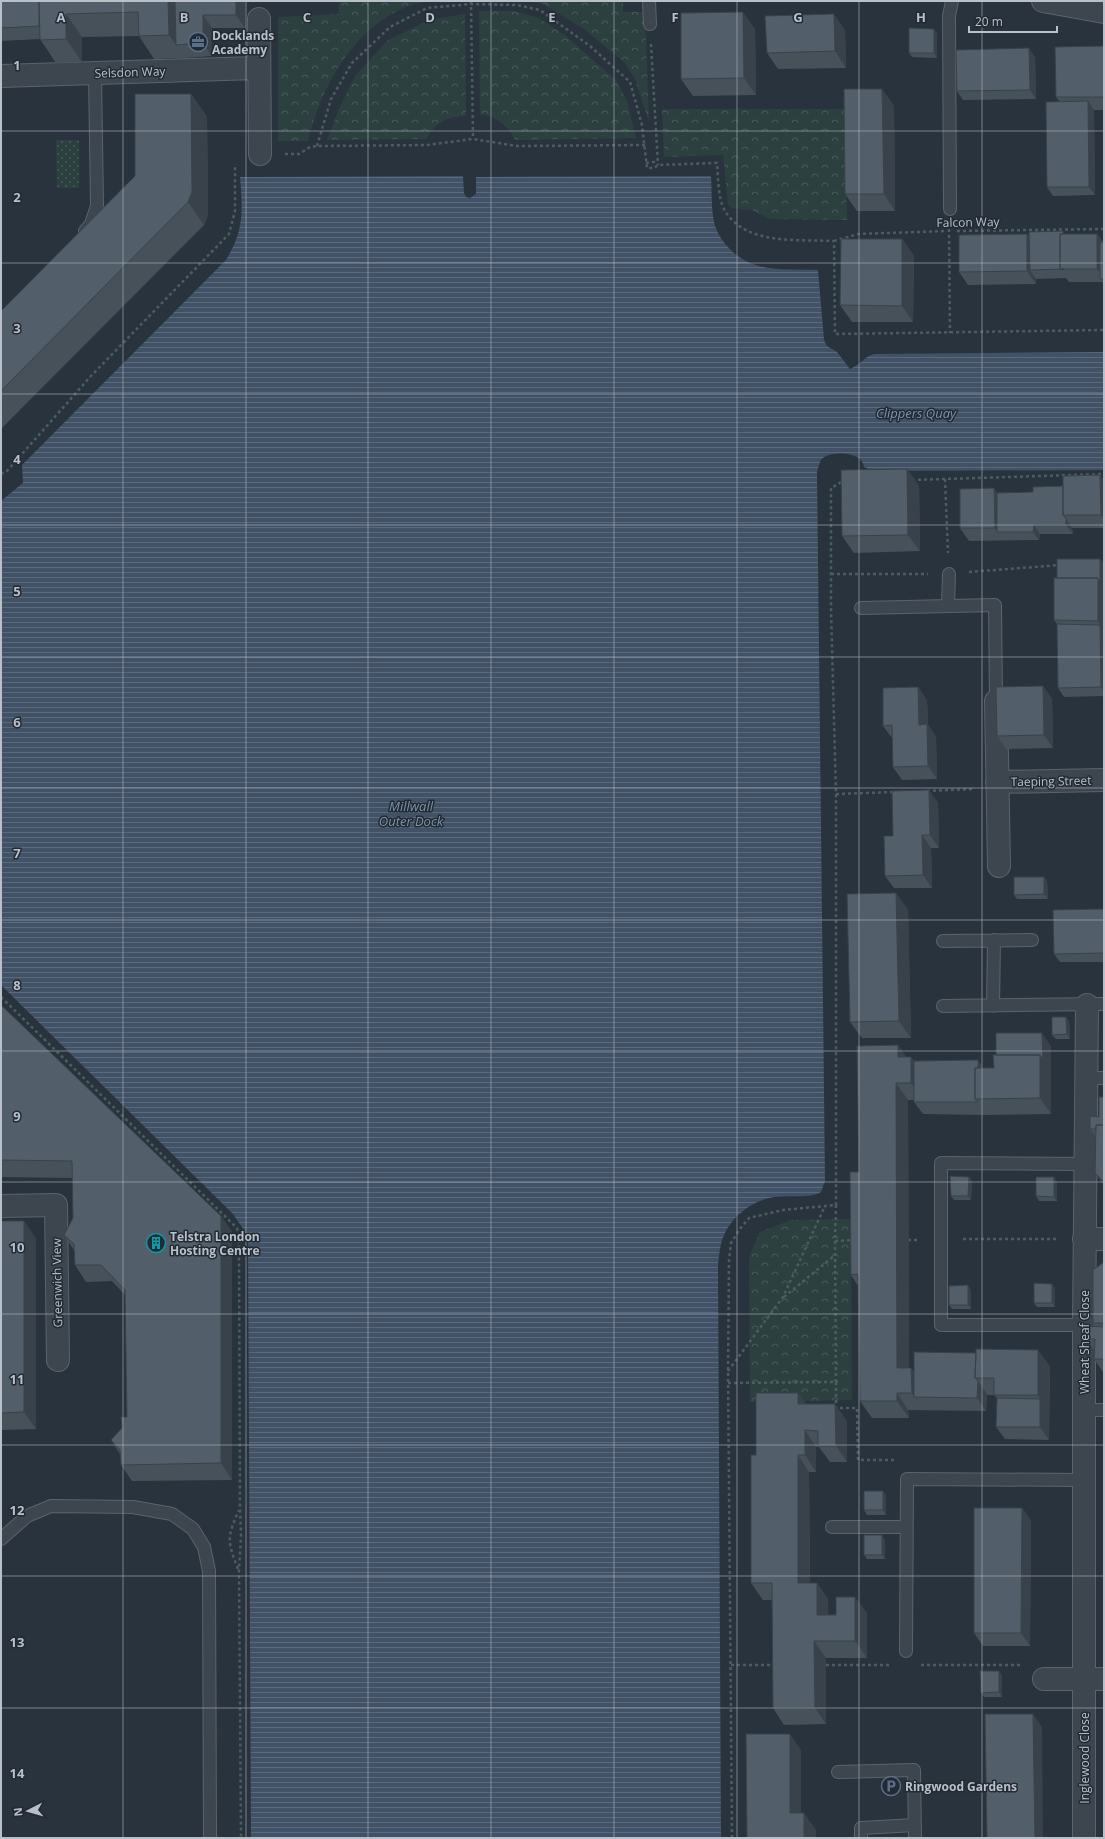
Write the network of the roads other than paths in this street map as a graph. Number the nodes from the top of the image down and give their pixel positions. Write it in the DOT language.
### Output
graph roads {
  1 [pos="649,1"];
  2 [pos="952,1"];
  3 [pos="1043,1"];
  4 [pos="1104,12"];
  5 [pos="259,19"];
  6 [pos="650,24"];
  7 [pos="259,68"];
  8 [pos="95,73"];
  9 [pos="1,76"];
  10 [pos="260,154"];
  11 [pos="950,209"];
  12 [pos="75,240"];
  13 [pos="949,574"];
  14 [pos="948,606"];
  15 [pos="861,608"];
  16 [pos="996,701"];
  17 [pos="1104,780"];
  18 [pos="997,782"];
  19 [pos="998,866"];
  20 [pos="994,940"];
  21 [pos="1032,940"];
  22 [pos="943,941"];
  23 [pos="1095,1004"];
  24 [pos="943,1006"];
  25 [pos="993,1006"];
  26 [pos="1095,1078"];
  27 [pos="1086,1164"];
  28 [pos="1,1206"];
  29 [pos="1094,1239"];
  30 [pos="1084,1325"];
  31 [pos="58,1360"];
  32 [pos="1094,1410"];
  33 [pos="1084,1480"];
  34 [pos="832,1527"];
  35 [pos="906,1527"];
  36 [pos="1,1539"];
  37 [pos="906,1652"];
  38 [pos="1044,1679"];
  39 [pos="1094,1679"];
  40 [pos="838,1772"];
  41 [pos="915,1825"];
  42 [pos="210,1838"];
  43 [pos="861,1838"];
  44 [pos="915,1838"];
  45 [pos="1084,1838"];
  1 -- 6 [label="lane"];
  2 -- 11 [label="lane"];
  3 -- 4 [label="street"];
  5 -- 7 [label="street"];
  7 -- 8 [label="street, Selsdon Way"];
  7 -- 10 [label="street"];
  8 -- 9 [label="street, Selsdon Way"];
  8 -- 12 [label="lane"];
  13 -- 14 [label="lane"];
  14 -- 15 [label="lane"];
  14 -- 16 [label="lane"];
  16 -- 18 [label="street, Taeping Street"];
  17 -- 18 [label="street, Taeping Street"];
  18 -- 19 [label="street, Taeping Street"];
  20 -- 21 [label="lane"];
  20 -- 22 [label="lane"];
  20 -- 25 [label="lane"];
  23 -- 25 [label="lane"];
  23 -- 26 [label="street, Wheat Sheaf Close"];
  24 -- 25 [label="lane"];
  26 -- 27 [label="street, Wheat Sheaf Close"];
  27 -- 29 [label="street, Wheat Sheaf Close"];
  27 -- 30 [label="lane"];
  28 -- 31 [label="street, Greenwich View"];
  29 -- 30 [label="street, Wheat Sheaf Close"];
  30 -- 32 [label="street, Wheat Sheaf Close"];
  32 -- 33 [label="street, Wheat Sheaf Close"];
  33 -- 35 [label="lane"];
  33 -- 39 [label="street, Wheat Sheaf Close"];
  34 -- 35 [label="lane"];
  35 -- 37 [label="lane"];
  36 -- 42 [label="lane"];
  38 -- 39 [label="street"];
  39 -- 45 [label="street, Inglewood Close"];
  40 -- 41 [label="lane"];
  41 -- 43 [label="lane"];
  41 -- 44 [label="lane"];
}
